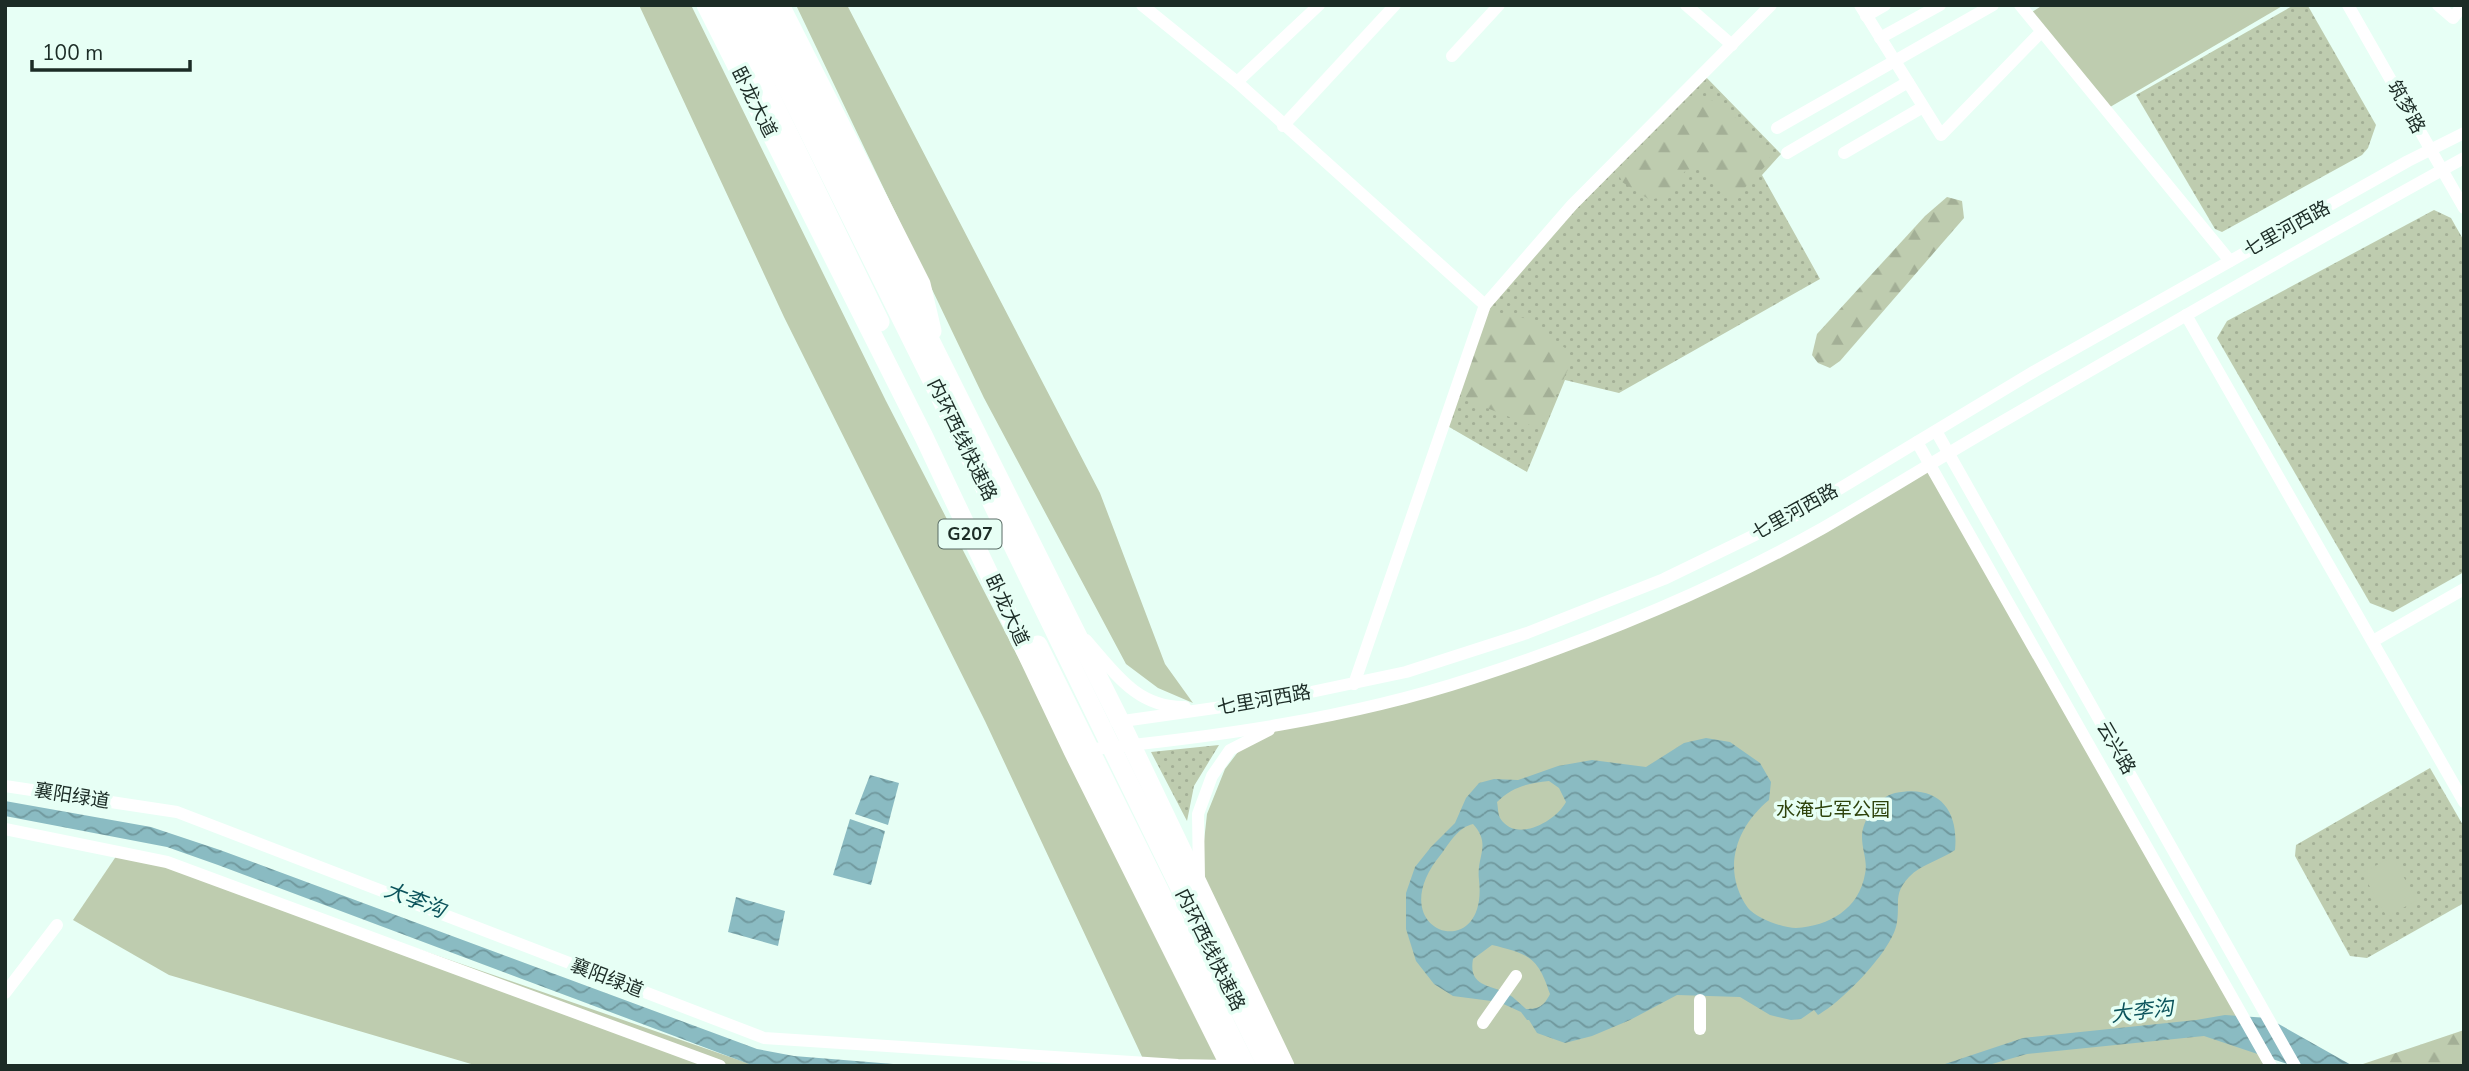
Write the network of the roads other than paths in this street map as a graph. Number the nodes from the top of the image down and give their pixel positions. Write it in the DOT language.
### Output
graph roads {
  1 [pos="695,5"];
  2 [pos="706,5"];
  3 [pos="726,5"];
  4 [pos="746,5"];
  5 [pos="763,5"];
  6 [pos="780,5"];
  7 [pos="1142,5"];
  8 [pos="1319,5"];
  9 [pos="1395,5"];
  10 [pos="1499,5"];
  11 [pos="1686,5"];
  12 [pos="1771,5"];
  13 [pos="1885,5"];
  14 [pos="1940,5"];
  15 [pos="1993,5"];
  16 [pos="2020,5"];
  17 [pos="2348,5"];
  18 [pos="2438,5"];
  19 [pos="2463,5"];
  20 [pos="1863,10"];
  21 [pos="2041,32"];
  22 [pos="1880,38"];
  23 [pos="1732,45"];
  24 [pos="1452,56"];
  25 [pos="1894,60"];
  26 [pos="1237,82"];
  27 [pos="1908,82"];
  28 [pos="1923,107"];
  29 [pos="1283,126"];
  30 [pos="1777,128"];
  31 [pos="2464,132"];
  32 [pos="2431,151"];
  33 [pos="1787,153"];
  34 [pos="1843,153"];
  35 [pos="2464,159"];
  36 [pos="2442,170"];
  37 [pos="2464,208"];
  38 [pos="2230,261"];
  39 [pos="1485,305"];
  40 [pos="2186,315"];
  41 [pos="957,431"];
  42 [pos="1936,431"];
  43 [pos="1917,442"];
  44 [pos="1949,452"];
  45 [pos="1929,464"];
  46 [pos="973,514"];
  47 [pos="2464,589"];
  48 [pos="1068,619"];
  49 [pos="2373,641"];
  50 [pos="1354,684"];
  51 [pos="1235,706"];
  52 [pos="1120,722"];
  53 [pos="1280,724"];
  54 [pos="1064,730"];
  55 [pos="1131,746"];
  56 [pos="1073,751"];
  57 [pos="5,786"];
  58 [pos="2464,802"];
  59 [pos="5,829"];
  60 [pos="1199,887"];
  61 [pos="57,925"];
  62 [pos="1516,976"];
  63 [pos="5,993"];
  64 [pos="1700,1000"];
  65 [pos="1483,1023"];
  66 [pos="1700,1029"];
  67 [pos="720,1066"];
  68 [pos="1230,1066"];
  69 [pos="1246,1066"];
  70 [pos="1267,1066"];
  71 [pos="1285,1066"];
  72 [pos="2271,1066"];
  73 [pos="2295,1066"];
  1 -- 46 [label="highway"];
  2 -- 54 [label="highway, 卧龙大道 / G207"];
  3 -- 46 [label="highway, 内环西线快速路"];
  4 -- 41 [label="highway, 内环西线快速路"];
  5 -- 48 [label="highway, G207"];
  6 -- 41 [label="highway"];
  7 -- 26 [label="street"];
  8 -- 26 [label="street"];
  9 -- 29 [label="street"];
  10 -- 24 [label="street"];
  11 -- 23 [label="street"];
  12 -- 23 [label="street"];
  13 -- 20 [label="street"];
  14 -- 22 [label="street"];
  15 -- 25 [label="street"];
  16 -- 21 [label="street"];
  17 -- 32 [label="street, 筑梦路"];
  18 -- 19 [label="street"];
  20 -- 22 [label="street"];
  21 -- 28 [label="street"];
  21 -- 38 [label="street"];
  22 -- 25 [label="street"];
  23 -- 39 [label="street"];
  25 -- 27 [label="street"];
  25 -- 30 [label="street"];
  26 -- 29 [label="street"];
  27 -- 28 [label="street"];
  27 -- 33 [label="street"];
  28 -- 34 [label="street"];
  29 -- 39 [label="street"];
  31 -- 32 [label="street, 七里河西路"];
  32 -- 36 [label="street, 筑梦路"];
  32 -- 38 [label="street, 七里河西路"];
  35 -- 36 [label="street, 七里河西路"];
  36 -- 37 [label="street, 筑梦路"];
  36 -- 40 [label="street, 七里河西路"];
  38 -- 42 [label="street, 七里河西路"];
  39 -- 50 [label="street"];
  40 -- 44 [label="street, 七里河西路"];
  40 -- 49 [label="street"];
  41 -- 70 [label="highway, 内环西线快速路"];
  42 -- 43 [label="street, 七里河西路"];
  42 -- 44 [label="street, 云兴路"];
  43 -- 45 [label="street, 云兴路"];
  43 -- 50 [label="street, 七里河西路"];
  44 -- 45 [label="street, 七里河西路"];
  44 -- 73 [label="street, 云兴路"];
  45 -- 53 [label="street, 七里河西路"];
  45 -- 72 [label="street, 云兴路"];
  46 -- 69 [label="highway, 内环西线快速路"];
  47 -- 49 [label="street"];
  48 -- 51 [label="street"];
  48 -- 52 [label="highway, G207"];
  49 -- 58 [label="street"];
  50 -- 51 [label="street, 七里河西路"];
  51 -- 52 [label="street, 七里河西路"];
  52 -- 54 [label="street, 七里河西路"];
  52 -- 55 [label="highway, G207"];
  53 -- 55 [label="street, 七里河西路"];
  53 -- 60 [label="street"];
  54 -- 56 [label="highway, 卧龙大道 / G207"];
  55 -- 56 [label="street, 七里河西路"];
  55 -- 60 [label="highway, G207"];
  56 -- 68 [label="highway, 卧龙大道 / G207"];
  57 -- 68 [label="street, 襄阳绿道"];
  59 -- 67 [label="street"];
  60 -- 71 [label="highway, G207"];
  61 -- 63 [label="street"];
  62 -- 65 [label="street"];
  64 -- 66 [label="street"];
}
